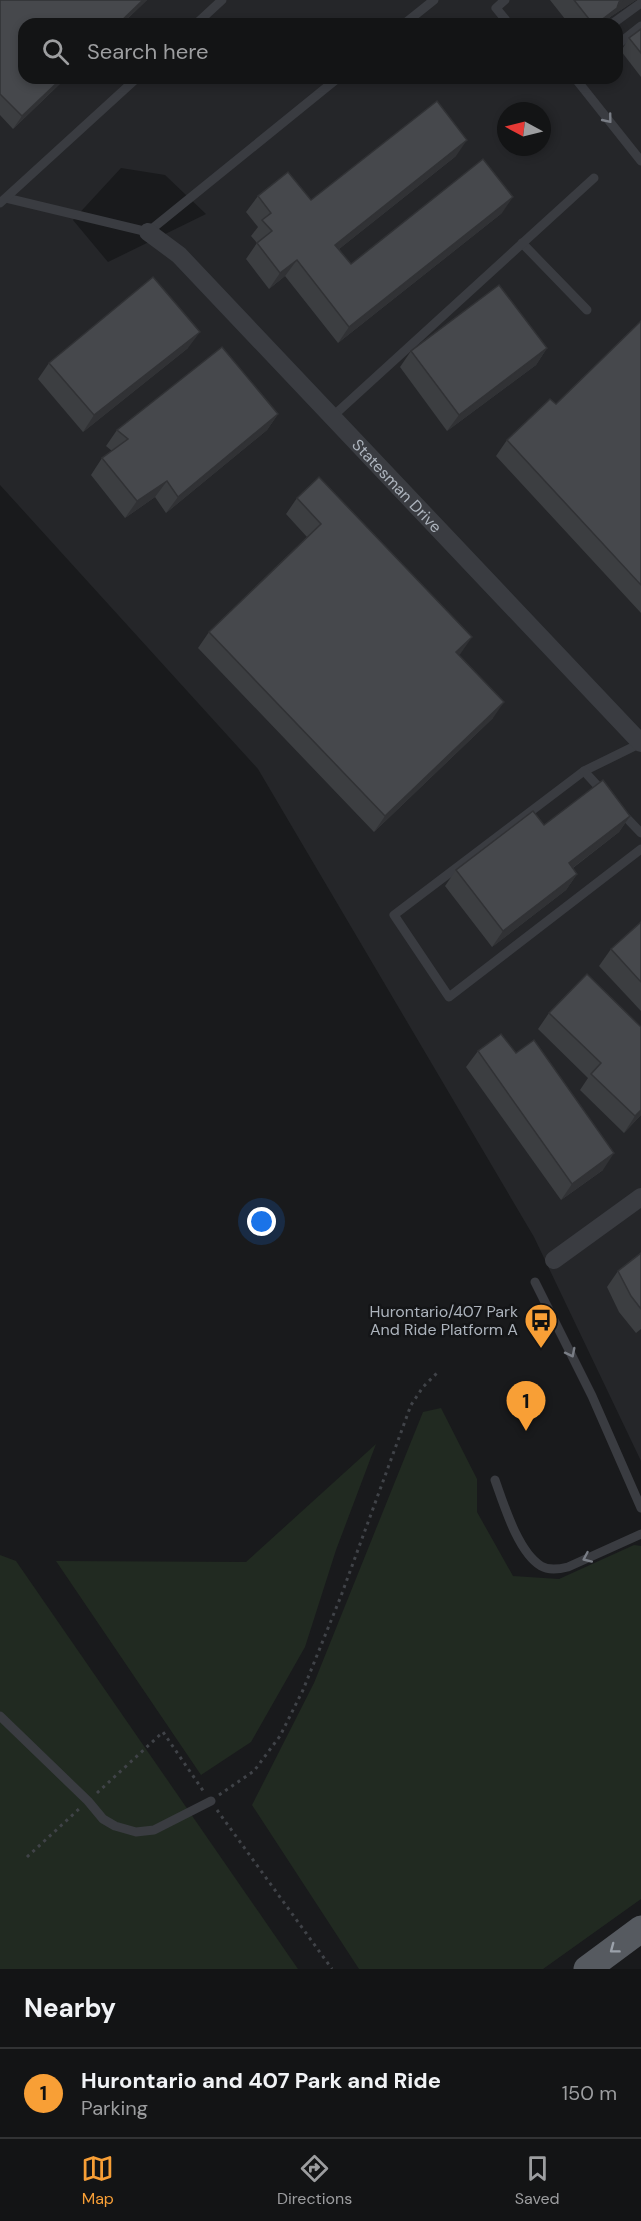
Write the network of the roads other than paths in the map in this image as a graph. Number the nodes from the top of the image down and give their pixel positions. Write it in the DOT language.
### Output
graph roads {
  1 [pos="222,0"];
  2 [pos="434,0"];
  3 [pos="505,0"];
  4 [pos="641,3"];
  5 [pos="202,18"];
  6 [pos="412,18"];
  7 [pos="504,18"];
  8 [pos="620,18"];
  9 [pos="641,26"];
  10 [pos="623,40"];
  11 [pos="130,84"];
  12 [pos="331,84"];
  13 [pos="580,84"];
  14 [pos="641,161"];
  15 [pos="594,178"];
  16 [pos="3,201"];
  17 [pos="148,232"];
  18 [pos="522,243"];
  19 [pos="587,310"];
  20 [pos="332,417"];
  21 [pos="641,743"];
  22 [pos="584,771"];
  23 [pos="641,833"];
  24 [pos="641,849"];
  25 [pos="641,1197"];
  26 [pos="554,1260"];
  27 [pos="535,1282"];
  28 [pos="495,1480"];
  29 [pos="641,1508"];
  30 [pos="641,1534"];
  31 [pos="0,1716"];
  32 [pos="211,1801"];
  33 [pos="641,1929"];
  34 [pos="587,1969"];
  1 -- 5 [label="lane"];
  2 -- 6 [label="lane"];
  3 -- 7 [label="lane"];
  4 -- 8 [label="lane"];
  9 -- 10 [label="lane"];
  11 -- 16 [label="lane"];
  12 -- 17 [label="lane"];
  13 -- 14 [label="lane, one-way"];
  15 -- 18 [label="lane"];
  16 -- 17 [label="lane"];
  17 -- 20 [label="street, Statesman Drive"];
  18 -- 19 [label="lane"];
  18 -- 20 [label="lane"];
  20 -- 21 [label="street, Statesman Drive"];
  21 -- 22 [label="lane"];
  22 -- 23 [label="lane"];
  22 -- 24 [label="lane"];
  25 -- 26 [label="street"];
  27 -- 29 [label="lane, one-way"];
  30 -- 28 [label="lane, one-way"];
  31 -- 32 [label="lane"];
  33 -- 34 [label="main road, one-way"];
}
